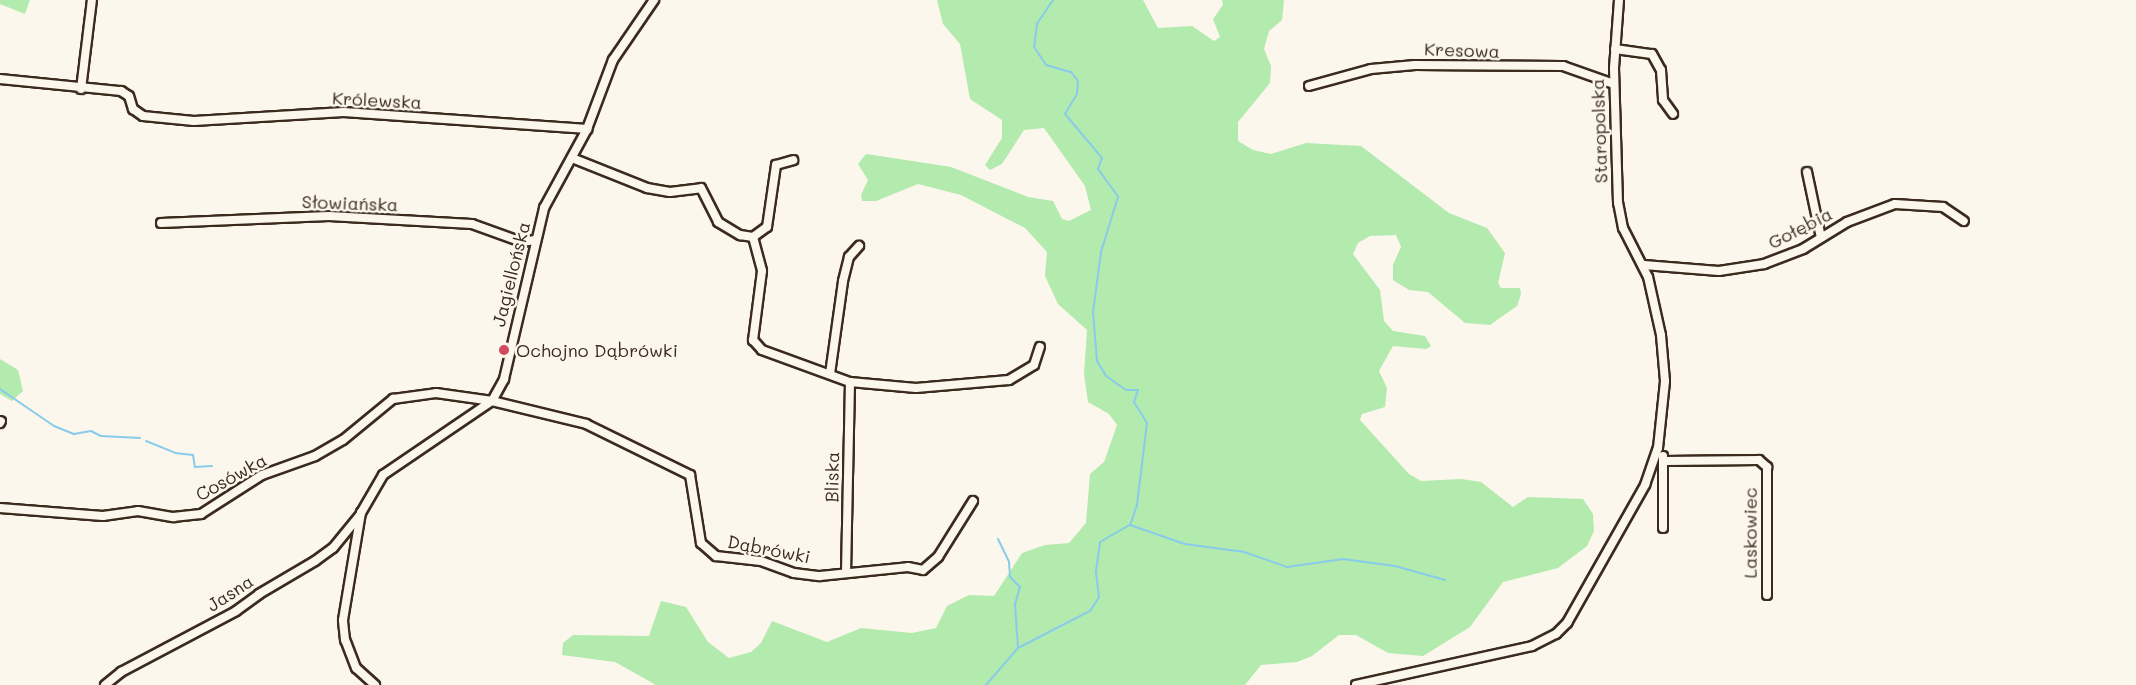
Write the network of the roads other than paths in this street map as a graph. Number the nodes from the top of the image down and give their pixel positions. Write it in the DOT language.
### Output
graph roads {
  1 [pos="92,0"];
  2 [pos="654,0"];
  3 [pos="1619,0"];
  4 [pos="1615,49"];
  5 [pos="0,79"];
  6 [pos="1614,84"];
  7 [pos="1309,86"];
  8 [pos="81,89"];
  9 [pos="1673,114"];
  10 [pos="587,129"];
  11 [pos="572,158"];
  12 [pos="794,160"];
  13 [pos="1807,172"];
  14 [pos="1964,221"];
  15 [pos="161,223"];
  16 [pos="753,237"];
  17 [pos="1821,238"];
  18 [pos="535,240"];
  19 [pos="859,246"];
  20 [pos="1644,265"];
  21 [pos="1040,347"];
  22 [pos="830,374"];
  23 [pos="850,381"];
  24 [pos="492,400"];
  25 [pos="1658,448"];
  26 [pos="1665,461"];
  27 [pos="973,501"];
  28 [pos="0,508"];
  29 [pos="362,513"];
  30 [pos="1663,528"];
  31 [pos="846,573"];
  32 [pos="1767,595"];
  33 [pos="105,685"];
  34 [pos="375,685"];
  35 [pos="1356,685"];
  1 -- 8 [label="street"];
  2 -- 10 [label="street, Jagiellońska"];
  3 -- 4 [label="street, Staropolska"];
  4 -- 6 [label="street, Staropolska"];
  4 -- 9 [label="street"];
  5 -- 8 [label="street"];
  6 -- 7 [label="street, Kresowa"];
  6 -- 20 [label="street, Staropolska"];
  8 -- 10 [label="street, Królewska"];
  10 -- 11 [label="street, Jagiellońska"];
  11 -- 16 [label="street"];
  11 -- 18 [label="street, Jagiellońska"];
  12 -- 16 [label="street"];
  13 -- 17 [label="street"];
  14 -- 17 [label="street, Gołębia"];
  15 -- 18 [label="street, Słowiańska"];
  16 -- 22 [label="street"];
  17 -- 20 [label="street, Gołębia"];
  18 -- 24 [label="street, Jagiellońska"];
  19 -- 22 [label="street"];
  20 -- 25 [label="street"];
  21 -- 23 [label="street"];
  22 -- 23 [label="street"];
  23 -- 31 [label="street, Bliska"];
  24 -- 28 [label="street, Cosówka"];
  24 -- 29 [label="street"];
  24 -- 31 [label="street, Dąbrówki"];
  25 -- 26 [label="street"];
  25 -- 35 [label="street"];
  26 -- 30 [label="street"];
  26 -- 32 [label="street, Laskowiec"];
  27 -- 31 [label="street, Dąbrówki"];
  29 -- 33 [label="street, Jasna"];
  29 -- 34 [label="street"];
}
